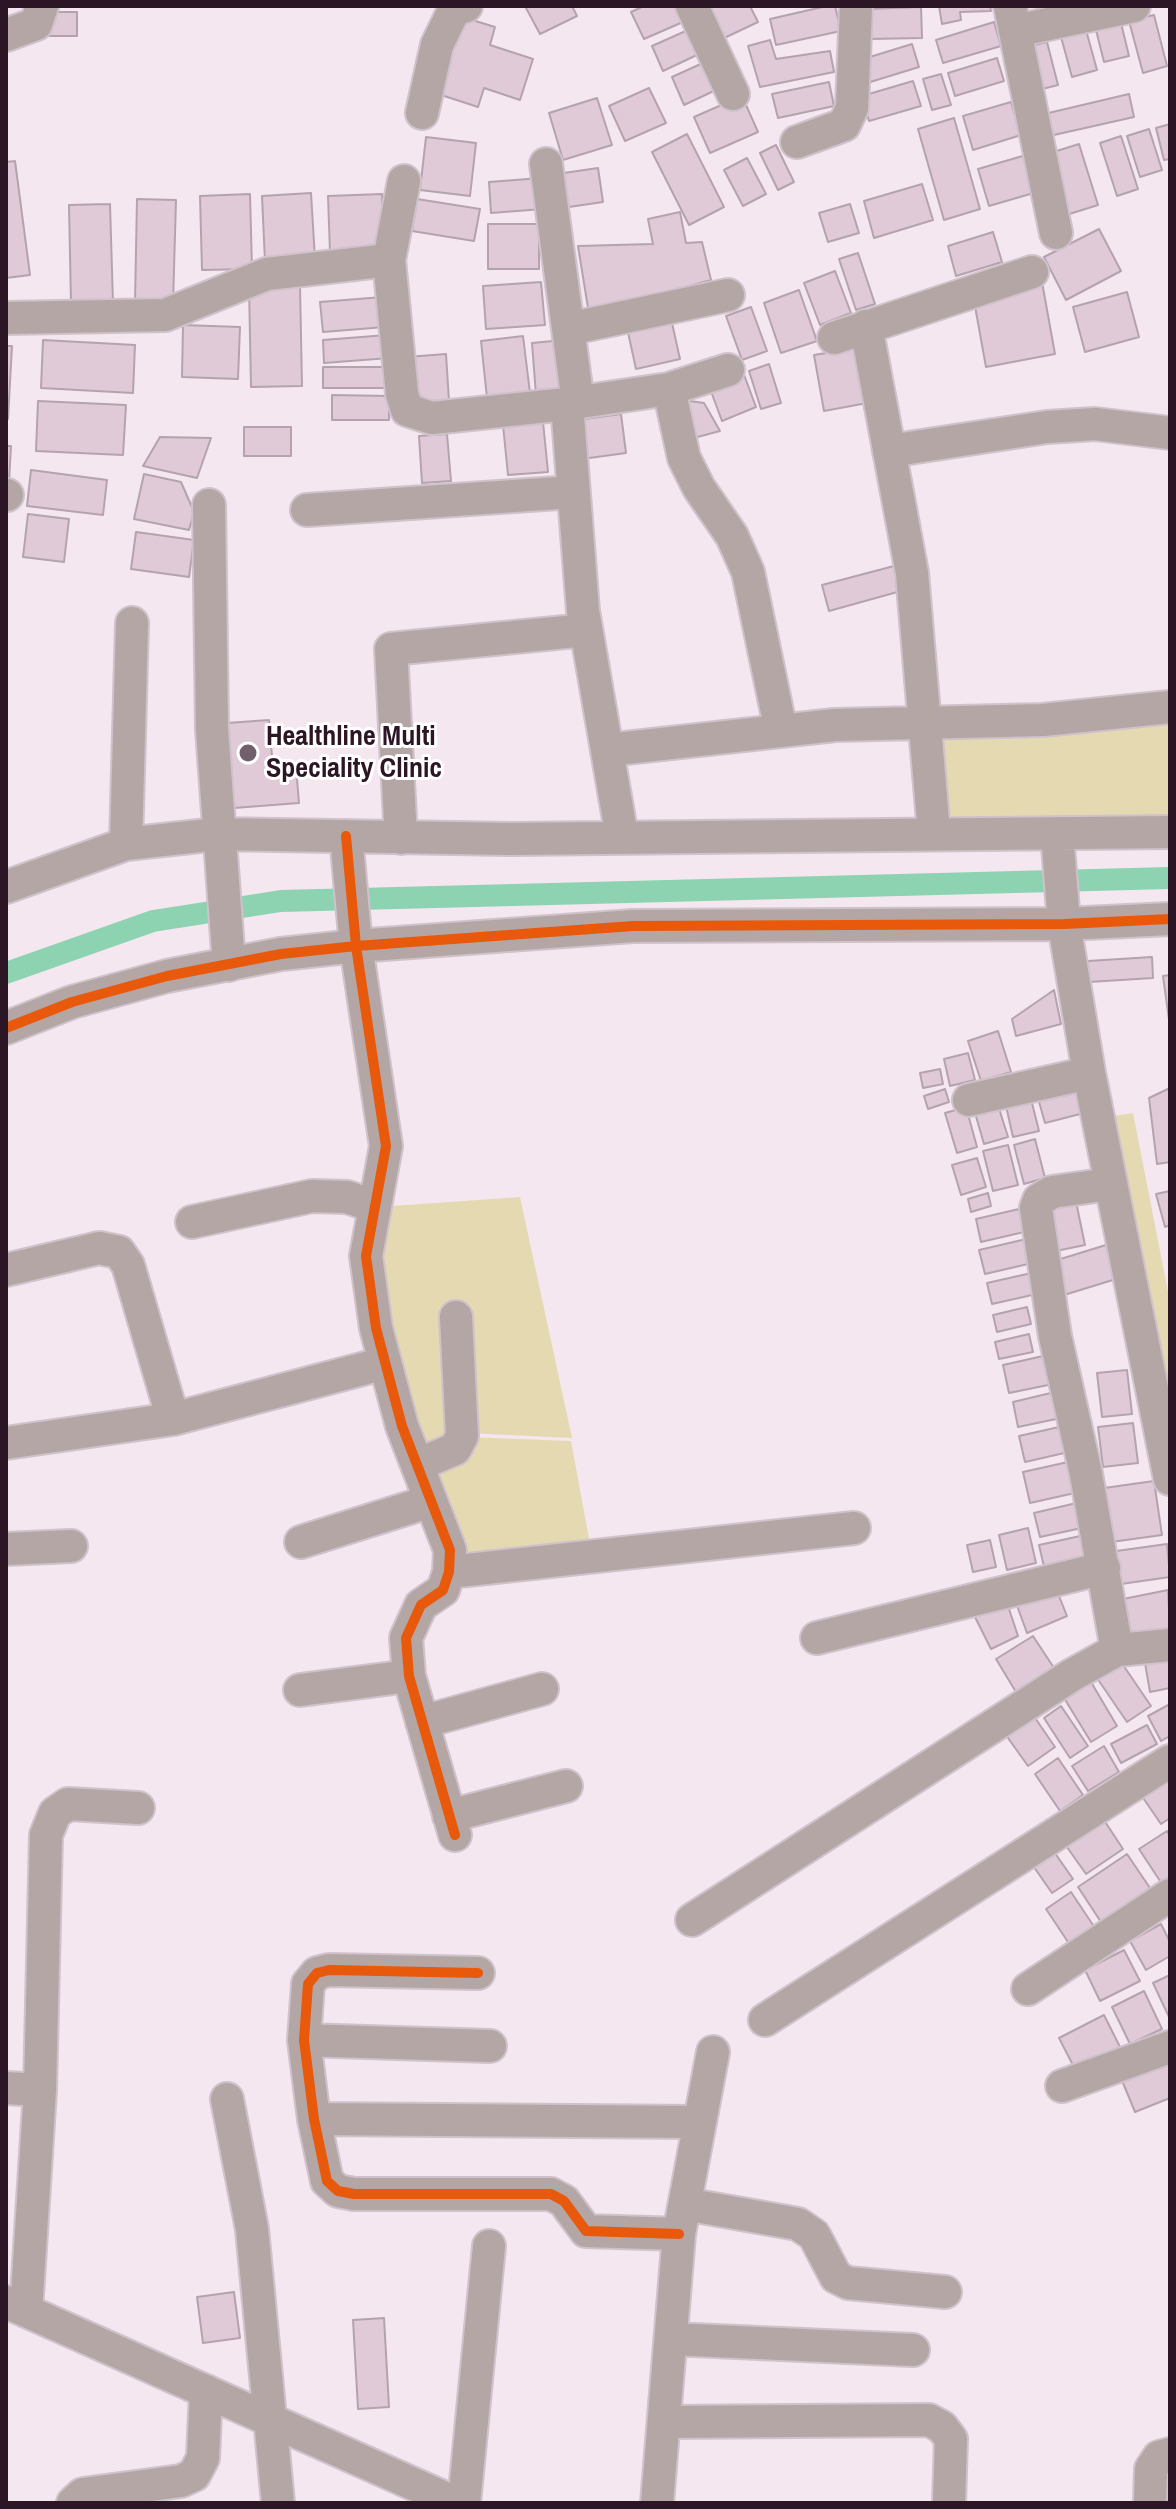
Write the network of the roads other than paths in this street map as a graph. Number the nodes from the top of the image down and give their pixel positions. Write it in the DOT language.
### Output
graph roads {
  1 [pos="42,6"];
  2 [pos="466,6"];
  3 [pos="692,6"];
  4 [pos="856,6"];
  5 [pos="1134,6"];
  6 [pos="1012,19"];
  7 [pos="6,35"];
  8 [pos="733,94"];
  9 [pos="422,113"];
  10 [pos="797,142"];
  11 [pos="546,164"];
  12 [pos="404,181"];
  13 [pos="1056,233"];
  14 [pos="389,260"];
  15 [pos="1032,272"];
  16 [pos="728,295"];
  17 [pos="6,318"];
  18 [pos="866,326"];
  19 [pos="568,329"];
  20 [pos="834,338"];
  21 [pos="728,370"];
  22 [pos="669,389"];
  23 [pos="572,404"];
  24 [pos="1170,433"];
  25 [pos="889,451"];
  26 [pos="573,492"];
  27 [pos="209,505"];
  28 [pos="307,510"];
  29 [pos="132,623"];
  30 [pos="586,630"];
  31 [pos="1170,707"];
  32 [pos="926,722"];
  33 [pos="781,731"];
  34 [pos="607,750"];
  35 [pos="1170,832"];
  36 [pos="934,833"];
  37 [pos="218,834"];
  38 [pos="1057,834"];
  39 [pos="622,837"];
  40 [pos="401,838"];
  41 [pos="126,844"];
  42 [pos="348,850"];
  43 [pos="6,887"];
  44 [pos="1170,919"];
  45 [pos="1064,923"];
  46 [pos="354,932"];
  47 [pos="229,965"];
  48 [pos="6,1028"];
  49 [pos="1089,1073"];
  50 [pos="969,1100"];
  51 [pos="1110,1184"];
  52 [pos="374,1206"];
  53 [pos="192,1222"];
  54 [pos="6,1270"];
  55 [pos="456,1317"];
  56 [pos="385,1363"];
  57 [pos="173,1419"];
  58 [pos="6,1443"];
  59 [pos="417,1465"];
  60 [pos="1170,1479"];
  61 [pos="431,1501"];
  62 [pos="854,1528"];
  63 [pos="301,1542"];
  64 [pos="71,1546"];
  65 [pos="6,1549"];
  66 [pos="1104,1568"];
  67 [pos="449,1572"];
  68 [pos="817,1638"];
  69 [pos="1170,1645"];
  70 [pos="1117,1650"];
  71 [pos="409,1676"];
  72 [pos="542,1689"];
  73 [pos="300,1690"];
  74 [pos="422,1722"];
  75 [pos="1170,1761"];
  76 [pos="566,1786"];
  77 [pos="138,1808"];
  78 [pos="1170,1895"];
  79 [pos="692,1920"];
  80 [pos="478,1973"];
  81 [pos="1028,1989"];
  82 [pos="765,2020"];
  83 [pos="304,2040"];
  84 [pos="490,2046"];
  85 [pos="1170,2047"];
  86 [pos="713,2052"];
  87 [pos="1062,2086"];
  88 [pos="6,2088"];
  89 [pos="40,2090"];
  90 [pos="227,2099"];
  91 [pos="314,2119"];
  92 [pos="700,2122"];
  93 [pos="682,2219"];
  94 [pos="489,2246"];
  95 [pos="945,2292"];
  96 [pos="16,2307"];
  97 [pos="671,2339"];
  98 [pos="913,2350"];
  99 [pos="206,2391"];
  100 [pos="268,2418"];
  101 [pos="664,2422"];
  102 [pos="1170,2454"];
  103 [pos="73,2503"];
  104 [pos="278,2503"];
  105 [pos="456,2503"];
  106 [pos="464,2503"];
  107 [pos="657,2503"];
  108 [pos="949,2503"];
  109 [pos="1150,2503"];
  1 -- 7 [label="street"];
  2 -- 9 [label="street"];
  3 -- 8 [label="street"];
  4 -- 10 [label="street"];
  5 -- 6 [label="street"];
  6 -- 13 [label="street"];
  11 -- 19 [label="street"];
  12 -- 14 [label="street"];
  14 -- 17 [label="street"];
  14 -- 23 [label="street"];
  15 -- 18 [label="street"];
  16 -- 19 [label="street"];
  18 -- 20 [label="street"];
  18 -- 25 [label="street"];
  19 -- 23 [label="street"];
  21 -- 22 [label="street"];
  22 -- 23 [label="street"];
  22 -- 33 [label="street"];
  23 -- 26 [label="street"];
  24 -- 25 [label="street"];
  25 -- 32 [label="street"];
  26 -- 28 [label="street"];
  26 -- 30 [label="street"];
  27 -- 37 [label="street"];
  29 -- 41 [label="street"];
  30 -- 34 [label="street"];
  30 -- 40 [label="street"];
  31 -- 32 [label="street"];
  32 -- 33 [label="street"];
  32 -- 36 [label="street"];
  33 -- 34 [label="street"];
  34 -- 39 [label="street"];
  35 -- 38 [label="street"];
  36 -- 38 [label="street"];
  36 -- 39 [label="street"];
  37 -- 41 [label="street"];
  37 -- 42 [label="street"];
  37 -- 47 [label="street"];
  38 -- 45 [label="street"];
  39 -- 40 [label="street"];
  40 -- 42 [label="street"];
  41 -- 43 [label="street"];
  42 -- 46 [label="street"];
  44 -- 45 [label="street"];
  45 -- 46 [label="street"];
  45 -- 49 [label="street"];
  46 -- 47 [label="street"];
  46 -- 52 [label="street"];
  47 -- 48 [label="street"];
  49 -- 50 [label="street"];
  49 -- 51 [label="street"];
  51 -- 60 [label="street"];
  51 -- 66 [label="street"];
  52 -- 53 [label="street"];
  52 -- 56 [label="street"];
  54 -- 57 [label="street"];
  55 -- 59 [label="street"];
  56 -- 57 [label="street"];
  56 -- 59 [label="street"];
  57 -- 58 [label="street"];
  59 -- 61 [label="street"];
  61 -- 63 [label="street"];
  61 -- 67 [label="street"];
  62 -- 67 [label="street"];
  64 -- 65 [label="street"];
  66 -- 68 [label="street"];
  66 -- 70 [label="street"];
  67 -- 71 [label="street"];
  69 -- 70 [label="street"];
  70 -- 79 [label="street"];
  71 -- 73 [label="street"];
  71 -- 74 [label="street"];
  72 -- 74 [label="street"];
  74 -- 76 [label="street"];
  75 -- 82 [label="street"];
  77 -- 89 [label="street"];
  78 -- 81 [label="street"];
  80 -- 83 [label="street"];
  83 -- 84 [label="street"];
  83 -- 91 [label="street"];
  85 -- 87 [label="street"];
  86 -- 92 [label="street"];
  88 -- 89 [label="street"];
  89 -- 96 [label="street"];
  90 -- 100 [label="street"];
  91 -- 92 [label="street"];
  91 -- 93 [label="street"];
  92 -- 93 [label="street"];
  93 -- 95 [label="street"];
  93 -- 97 [label="street"];
  94 -- 106 [label="street"];
  96 -- 99 [label="street"];
  97 -- 98 [label="street"];
  97 -- 101 [label="street"];
  99 -- 100 [label="street"];
  99 -- 103 [label="street"];
  100 -- 104 [label="street"];
  100 -- 105 [label="street"];
  101 -- 107 [label="street"];
  101 -- 108 [label="street"];
  102 -- 109 [label="street"];
}
